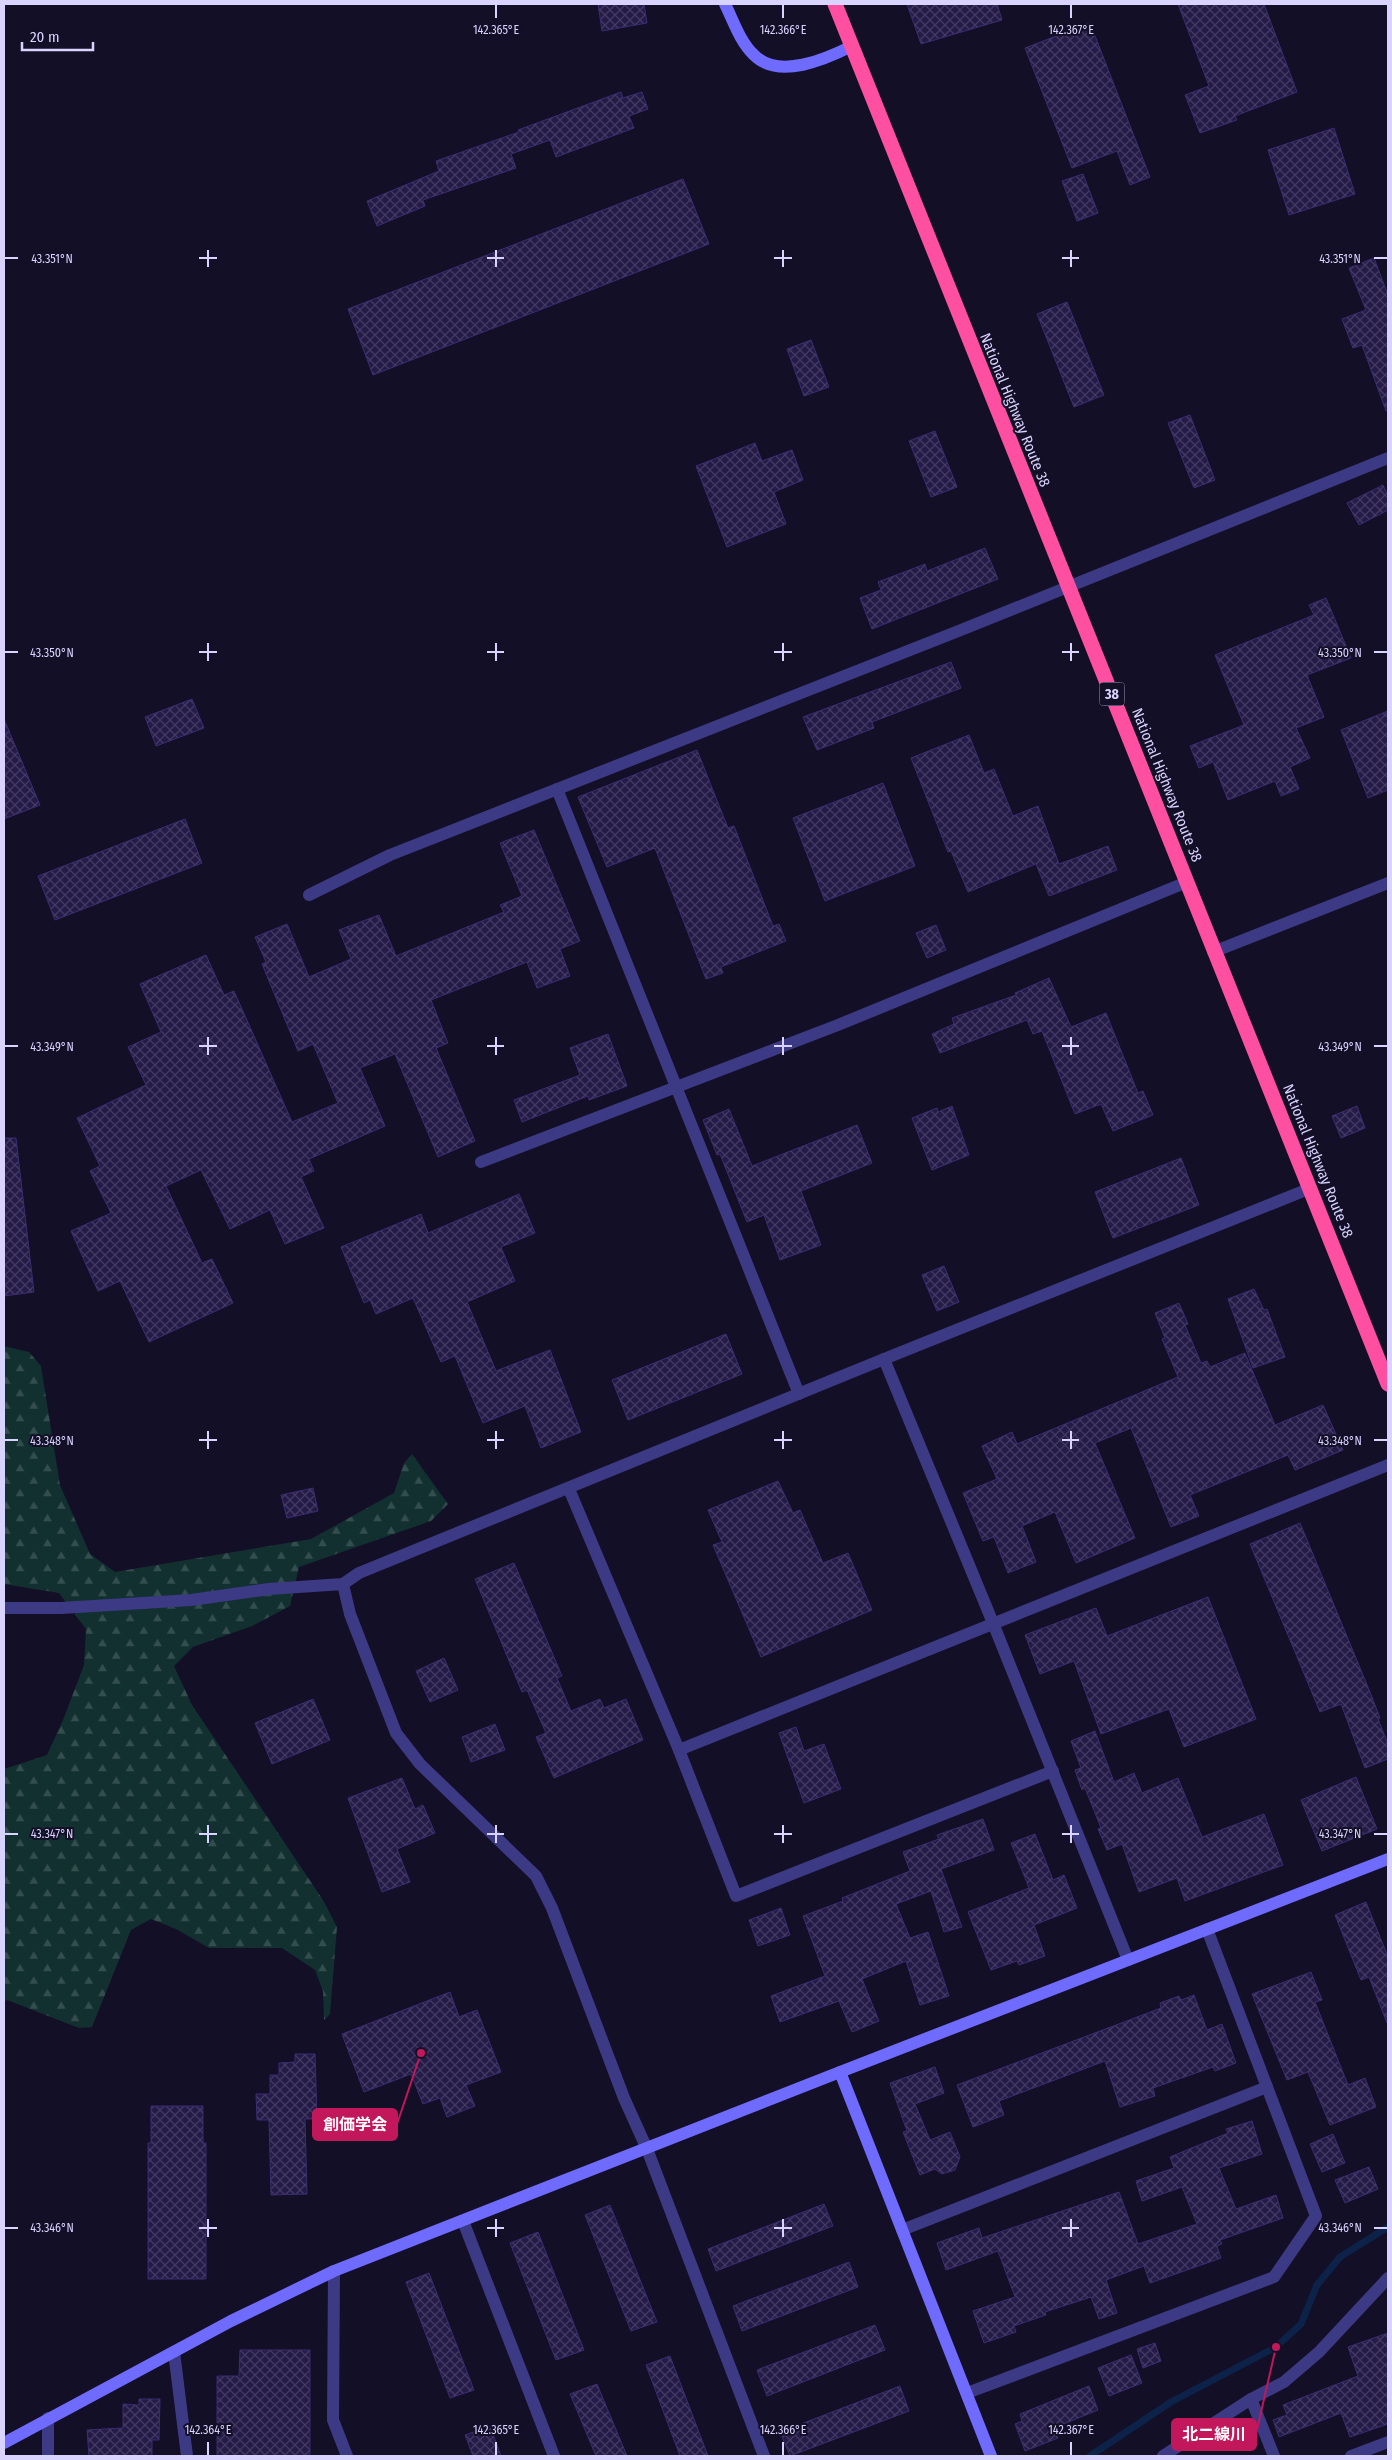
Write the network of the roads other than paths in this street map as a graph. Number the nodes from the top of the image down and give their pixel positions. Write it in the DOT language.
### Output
graph roads {
  1 [pos="725,4"];
  2 [pos="835,4"];
  3 [pos="852,46"];
  4 [pos="1388,458"];
  5 [pos="1068,587"];
  6 [pos="556,789"];
  7 [pos="1187,882"];
  8 [pos="1388,883"];
  9 [pos="309,894"];
  10 [pos="1213,952"];
  11 [pos="675,1087"];
  12 [pos="481,1162"];
  13 [pos="1311,1188"];
  14 [pos="884,1359"];
  15 [pos="1388,1384"];
  16 [pos="800,1394"];
  17 [pos="1388,1465"];
  18 [pos="570,1489"];
  19 [pos="343,1584"];
  20 [pos="4,1608"];
  21 [pos="993,1623"];
  22 [pos="679,1750"];
  23 [pos="1053,1771"];
  24 [pos="1388,1859"];
  25 [pos="1207,1930"];
  26 [pos="1128,1960"];
  27 [pos="840,2072"];
  28 [pos="1267,2087"];
  29 [pos="647,2148"];
  30 [pos="463,2221"];
  31 [pos="902,2230"];
  32 [pos="334,2271"];
  33 [pos="1388,2278"];
  34 [pos="174,2352"];
  35 [pos="967,2393"];
  36 [pos="1250,2399"];
  37 [pos="48,2418"];
  38 [pos="1388,2442"];
  39 [pos="4,2443"];
  40 [pos="48,2456"];
  41 [pos="187,2456"];
  42 [pos="347,2456"];
  43 [pos="554,2456"];
  44 [pos="764,2456"];
  45 [pos="991,2456"];
  46 [pos="1163,2456"];
  47 [pos="1274,2456"];
  48 [pos="1351,2456"];
  1 -- 3 [label="street"];
  2 -- 3 [label="highway, National Highway Route 38 / 38"];
  3 -- 5 [label="highway, National Highway Route 38 / 38"];
  4 -- 5 [label="street"];
  5 -- 6 [label="street"];
  5 -- 7 [label="highway, National Highway Route 38 / 38"];
  6 -- 9 [label="street"];
  6 -- 11 [label="street"];
  7 -- 10 [label="highway, National Highway Route 38 / 38"];
  7 -- 11 [label="street"];
  8 -- 10 [label="street"];
  10 -- 13 [label="highway, National Highway Route 38 / 38"];
  11 -- 12 [label="street"];
  11 -- 16 [label="street"];
  13 -- 14 [label="street"];
  13 -- 15 [label="highway, National Highway Route 38 / 38"];
  14 -- 16 [label="street"];
  14 -- 21 [label="street"];
  16 -- 18 [label="street"];
  17 -- 21 [label="street"];
  18 -- 19 [label="street"];
  18 -- 22 [label="street"];
  19 -- 20 [label="street"];
  19 -- 29 [label="street"];
  21 -- 22 [label="street"];
  21 -- 23 [label="street"];
  22 -- 23 [label="street"];
  23 -- 26 [label="street"];
  24 -- 25 [label="street"];
  25 -- 26 [label="street"];
  25 -- 28 [label="street"];
  26 -- 27 [label="street"];
  27 -- 29 [label="street"];
  27 -- 31 [label="street"];
  28 -- 31 [label="street"];
  28 -- 35 [label="street"];
  29 -- 30 [label="street"];
  29 -- 44 [label="street"];
  30 -- 32 [label="street"];
  30 -- 43 [label="street"];
  31 -- 35 [label="street"];
  32 -- 34 [label="street"];
  32 -- 42 [label="street"];
  33 -- 36 [label="street"];
  34 -- 37 [label="street"];
  34 -- 41 [label="street"];
  35 -- 45 [label="street"];
  36 -- 46 [label="street"];
  36 -- 47 [label="street"];
  37 -- 39 [label="street"];
  37 -- 40 [label="street"];
  38 -- 48 [label="street"];
}
